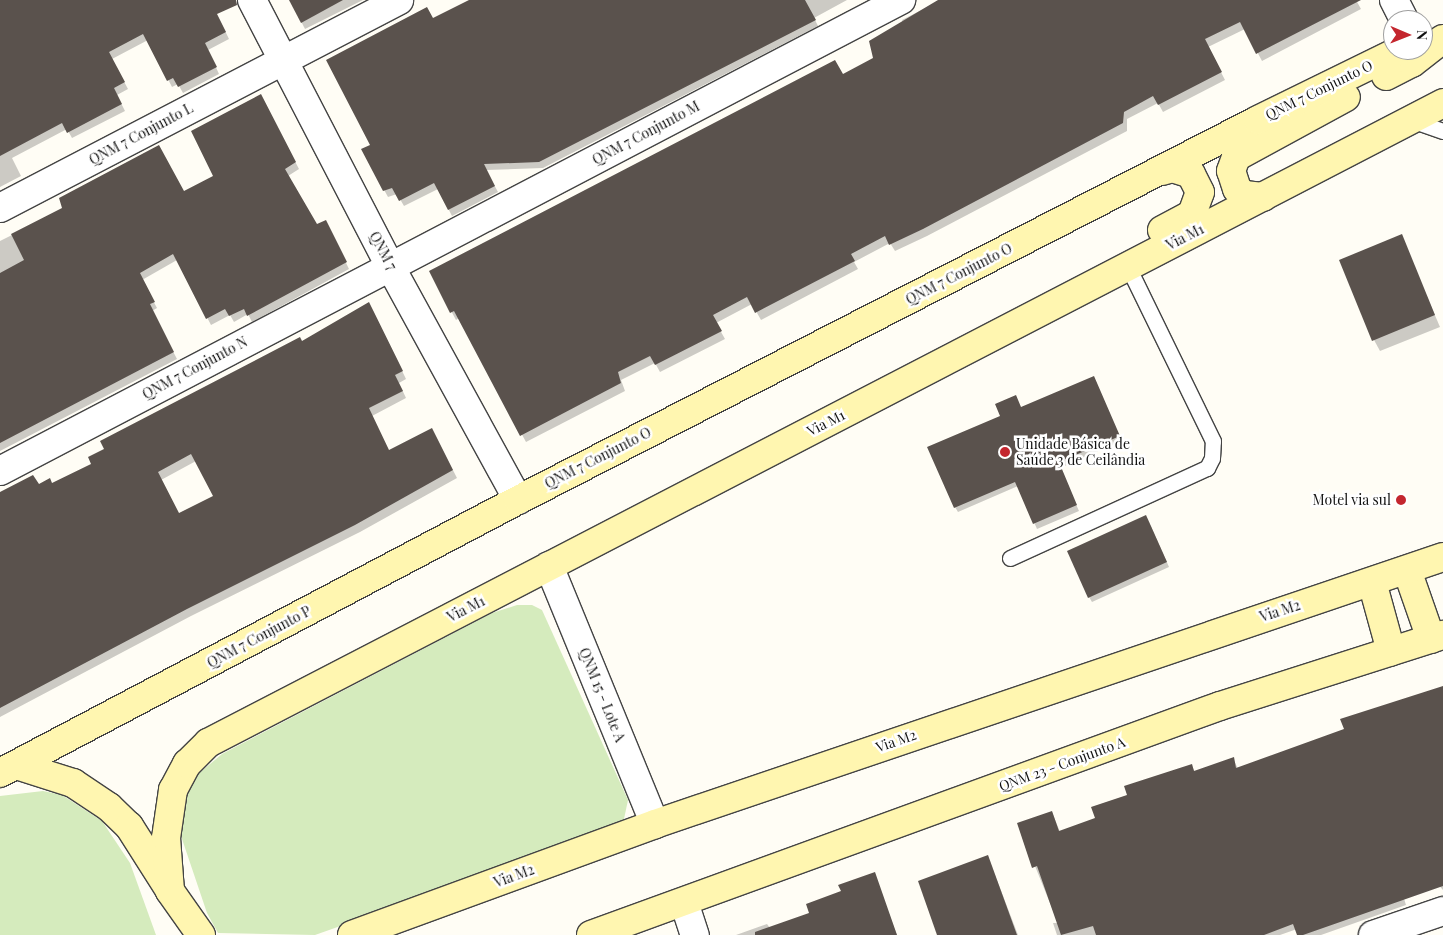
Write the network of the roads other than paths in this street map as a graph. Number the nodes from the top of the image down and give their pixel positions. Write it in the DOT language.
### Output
graph roads {
  1 [pos="252,0"];
  2 [pos="399,0"];
  3 [pos="901,0"];
  4 [pos="1443,38"];
  5 [pos="1383,59"];
  6 [pos="282,60"];
  7 [pos="1443,103"];
  8 [pos="1410,120"];
  9 [pos="1443,131"];
  10 [pos="1162,171"];
  11 [pos="1263,197"];
  12 [pos="0,208"];
  13 [pos="390,266"];
  14 [pos="1128,267"];
  15 [pos="946,360"];
  16 [pos="0,470"];
  17 [pos="518,500"];
  18 [pos="1443,557"];
  19 [pos="1010,558"];
  20 [pos="549,566"];
  21 [pos="1407,570"];
  22 [pos="1372,582"];
  23 [pos="1437,637"];
  24 [pos="1391,650"];
  25 [pos="8,769"];
  26 [pos="655,824"];
  27 [pos="170,891"];
  28 [pos="684,902"];
  29 [pos="1443,910"];
  30 [pos="387,928"];
  31 [pos="176,935"];
  32 [pos="201,935"];
  33 [pos="352,935"];
  34 [pos="591,935"];
  35 [pos="695,935"];
  36 [pos="1373,935"];
  1 -- 6 [label="street, QNM 7"];
  2 -- 6 [label="street, QNM 7 Conjunto L"];
  3 -- 13 [label="street, QNM 7 Conjunto M"];
  4 -- 11 [label="main road"];
  5 -- 10 [label="main road, QNM 7 Conjunto O"];
  6 -- 12 [label="street, QNM 7 Conjunto L"];
  6 -- 13 [label="street, QNM 7"];
  7 -- 8 [label="main road, Via M1"];
  8 -- 9 [label="lane"];
  8 -- 11 [label="main road, Via M1"];
  10 -- 15 [label="main road"];
  10 -- 17 [label="main road, QNM 7 Conjunto O"];
  11 -- 14 [label="main road, Via M1"];
  13 -- 16 [label="street, QNM 7 Conjunto N"];
  13 -- 17 [label="street, QNM 7"];
  14 -- 15 [label="main road, Via M1"];
  14 -- 19 [label="lane"];
  15 -- 20 [label="main road, Via M1"];
  17 -- 25 [label="main road, QNM 7 Conjunto P"];
  18 -- 21 [label="main road, Via M2"];
  20 -- 26 [label="street, QNM 15 - Lote A"];
  20 -- 27 [label="main road, Via M1"];
  21 -- 22 [label="main road, Via M2"];
  21 -- 23 [label="main road"];
  22 -- 24 [label="main road"];
  22 -- 26 [label="main road, Via M2"];
  23 -- 24 [label="main road, QNM 23 - Conjunto A"];
  24 -- 28 [label="main road, QNM 23 - Conjunto A"];
  25 -- 27 [label="main road"];
  26 -- 30 [label="main road, Via M2"];
  27 -- 31 [label="main road, Via M1"];
  27 -- 32 [label="main road"];
  28 -- 34 [label="main road, QNM 23 - Conjunto A"];
  28 -- 35 [label="street"];
  29 -- 36 [label="street"];
  30 -- 33 [label="main road, Via M2"];
}
